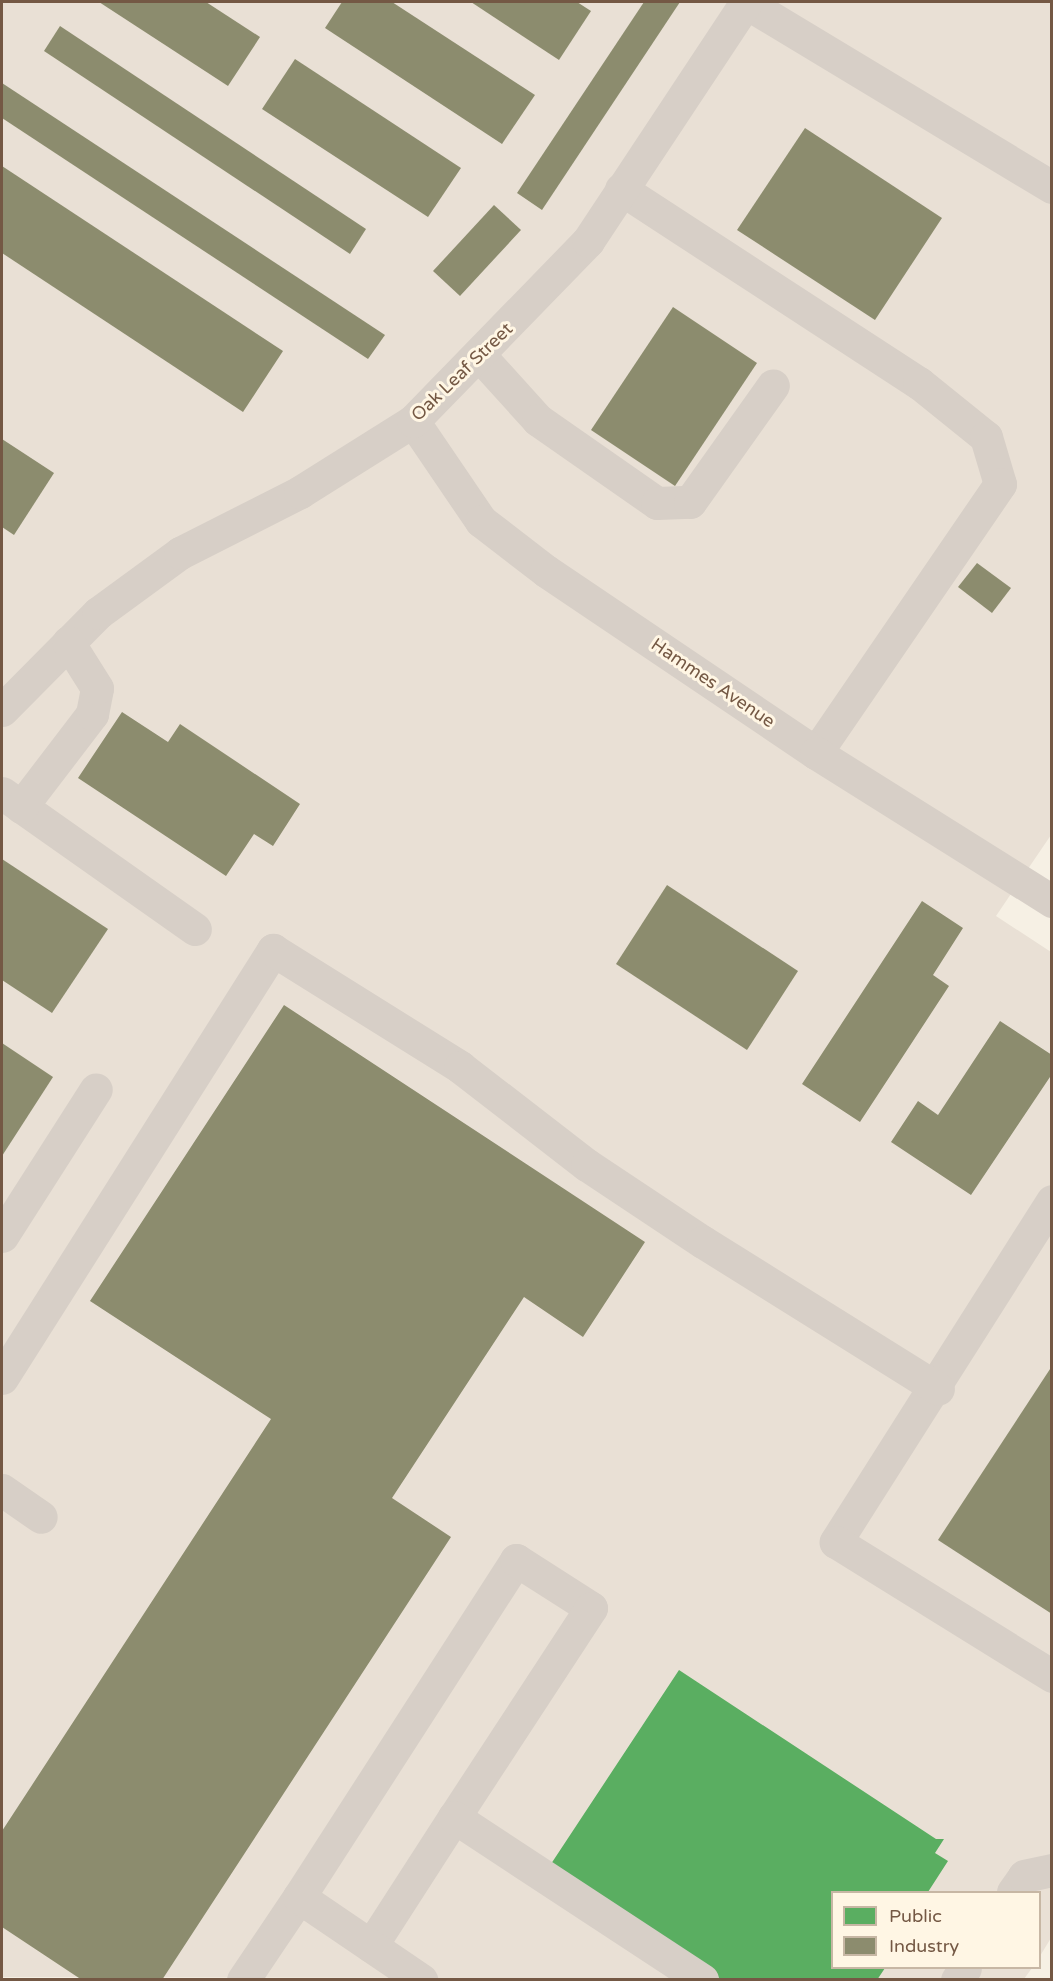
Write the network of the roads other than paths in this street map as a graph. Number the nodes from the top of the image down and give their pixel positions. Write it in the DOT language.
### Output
graph roads {
  1 [pos="745,2"];
  2 [pos="1052,187"];
  3 [pos="621,189"];
  4 [pos="480,356"];
  5 [pos="773,385"];
  6 [pos="413,421"];
  7 [pos="68,642"];
  8 [pos="2,710"];
  9 [pos="816,753"];
  10 [pos="11,800"];
  11 [pos="1052,902"];
  12 [pos="195,929"];
  13 [pos="96,1089"];
  14 [pos="1052,1201"];
  15 [pos="2,1236"];
  16 [pos="2,1378"];
  17 [pos="938,1389"];
  18 [pos="2,1490"];
  19 [pos="42,1517"];
  20 [pos="1052,1676"];
  21 [pos="454,1817"];
  22 [pos="1052,1870"];
  23 [pos="1014,1891"];
  24 [pos="298,1898"];
  25 [pos="371,1946"];
  26 [pos="243,1980"];
  27 [pos="421,1980"];
  28 [pos="702,1980"];
  1 -- 2 [label="street"];
  1 -- 3 [label="street, Oak Leaf Street"];
  3 -- 4 [label="street, Oak Leaf Street"];
  3 -- 9 [label="street"];
  4 -- 5 [label="street"];
  4 -- 6 [label="street, Oak Leaf Street"];
  6 -- 7 [label="street, Oak Leaf Street"];
  6 -- 9 [label="street, Hammes Avenue"];
  7 -- 8 [label="street, Oak Leaf Street"];
  7 -- 10 [label="street"];
  9 -- 11 [label="street, Hammes Avenue"];
  10 -- 12 [label="street"];
  13 -- 15 [label="street"];
  14 -- 17 [label="street"];
  16 -- 17 [label="street"];
  17 -- 20 [label="street"];
  18 -- 19 [label="street"];
  21 -- 24 [label="street"];
  21 -- 25 [label="street"];
  21 -- 28 [label="street"];
  22 -- 23 [label="street"];
  24 -- 25 [label="street"];
  24 -- 26 [label="street"];
  25 -- 27 [label="street"];
}
